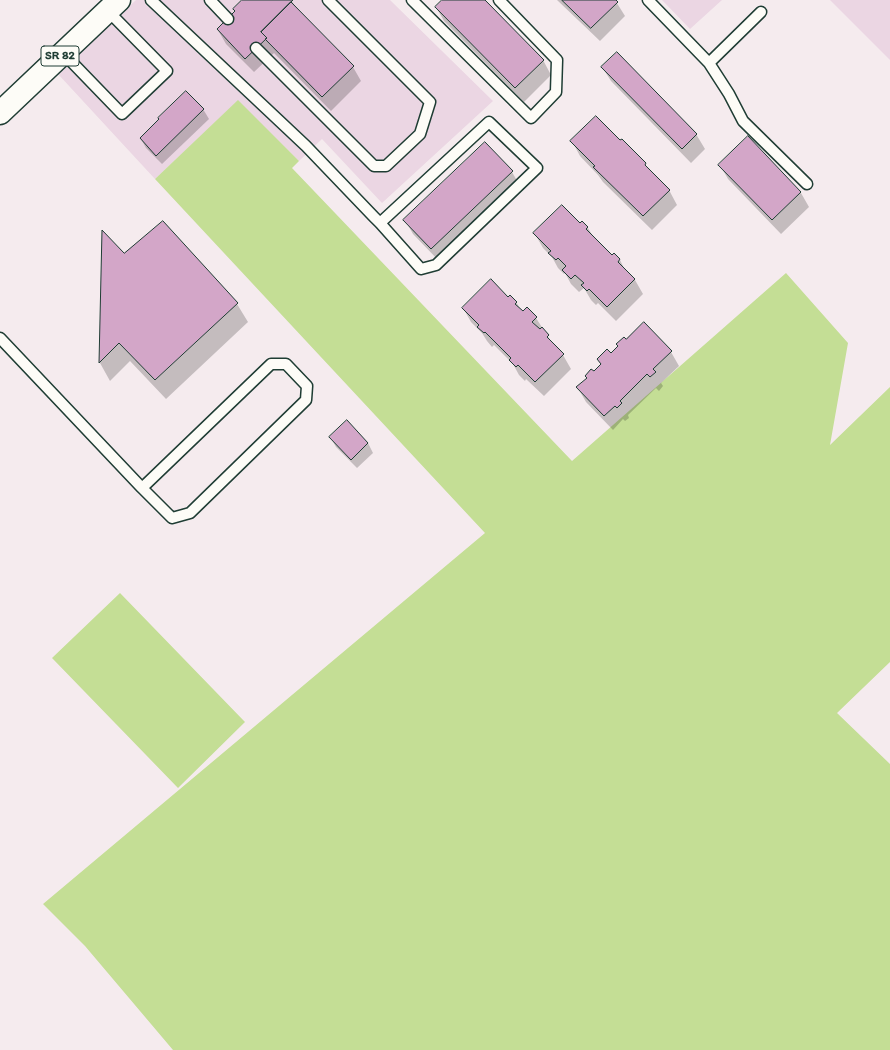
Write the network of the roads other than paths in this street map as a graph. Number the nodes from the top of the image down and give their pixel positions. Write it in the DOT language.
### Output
graph roads {
  1 [pos="151,0"];
  2 [pos="210,0"];
  3 [pos="328,0"];
  4 [pos="412,0"];
  5 [pos="499,0"];
  6 [pos="648,0"];
  7 [pos="114,5"];
  8 [pos="761,12"];
  9 [pos="228,19"];
  10 [pos="256,48"];
  11 [pos="63,53"];
  12 [pos="709,63"];
  13 [pos="0,113"];
  14 [pos="807,184"];
  15 [pos="380,223"];
  16 [pos="0,338"];
  17 [pos="142,488"];
  1 -- 15 [label="lane"];
  2 -- 9 [label="lane"];
  3 -- 10 [label="lane"];
  4 -- 5 [label="lane"];
  6 -- 12 [label="lane"];
  7 -- 11 [label="main road, SR 82"];
  7 -- 11 [label="lane"];
  8 -- 12 [label="lane"];
  11 -- 13 [label="main road, SR 82"];
  12 -- 14 [label="lane"];
  15 -- 15 [label="lane"];
  16 -- 17 [label="lane"];
  17 -- 17 [label="lane"];
}
